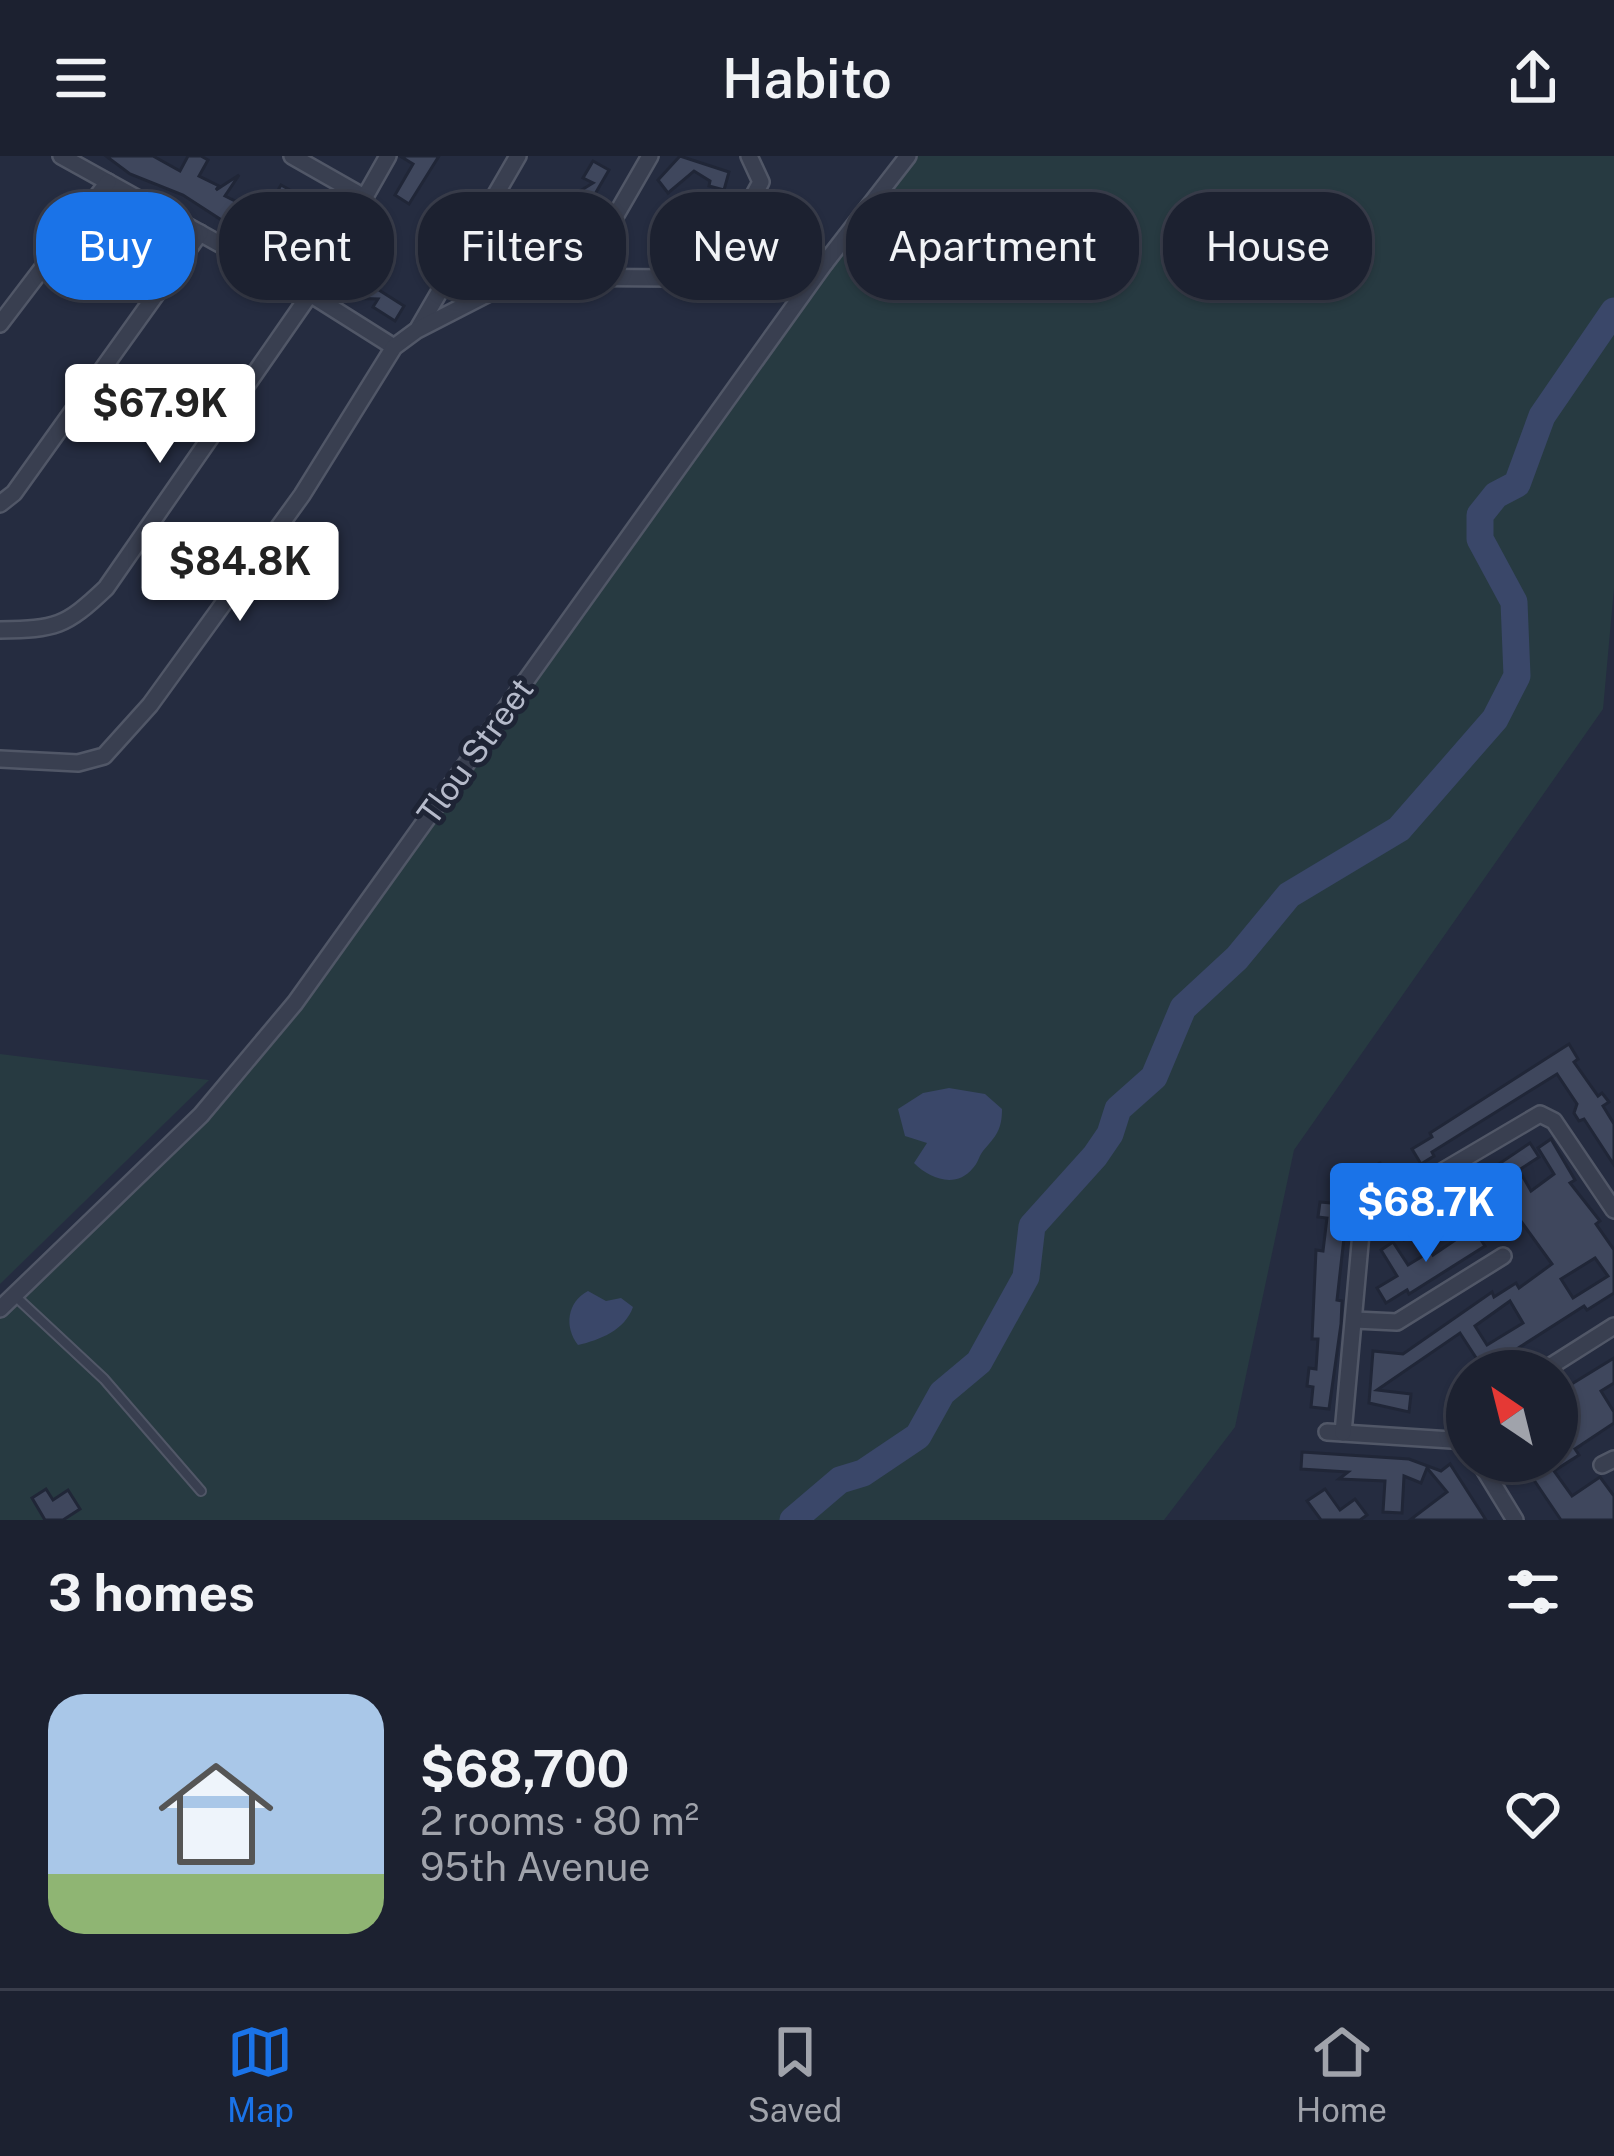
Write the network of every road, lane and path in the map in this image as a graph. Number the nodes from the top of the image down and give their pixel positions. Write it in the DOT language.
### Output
graph roads {
  1 [pos="61,156"];
  2 [pos="292,156"];
  3 [pos="388,156"];
  4 [pos="518,156"];
  5 [pos="650,156"];
  6 [pos="749,156"];
  7 [pos="908,156"];
  8 [pos="108,182"];
  9 [pos="355,192"];
  10 [pos="367,192"];
  11 [pos="755,192"];
  12 [pos="626,198"];
  13 [pos="200,233"];
  14 [pos="219,244"];
  15 [pos="822,263"];
  16 [pos="825,263"];
  17 [pos="306,300"];
  18 [pos="320,300"];
  19 [pos="480,300"];
  20 [pos="0,324"];
  21 [pos="417,330"];
  22 [pos="394,347"];
  23 [pos="0,505"];
  24 [pos="0,630"];
  25 [pos="0,759"];
  26 [pos="1614,1210"];
  27 [pos="1503,1256"];
  28 [pos="14,1295"];
  29 [pos="0,1309"];
  30 [pos="1355,1320"];
  31 [pos="1614,1326"];
  32 [pos="1576,1350"];
  33 [pos="1446,1440"];
  34 [pos="1492,1482"];
  35 [pos="201,1491"];
  36 [pos="1515,1520"];
  1 -- 8 [label="street"];
  2 -- 9 [label="street"];
  3 -- 10 [label="street"];
  4 -- 21 [label="street"];
  5 -- 12 [label="street"];
  6 -- 11 [label="street"];
  7 -- 16 [label="street, Tlou Street"];
  8 -- 13 [label="street"];
  8 -- 20 [label="street"];
  13 -- 14 [label="street"];
  13 -- 23 [label="street"];
  15 -- 16 [label="street"];
  16 -- 28 [label="street, Tlou Street"];
  17 -- 24 [label="street"];
  18 -- 22 [label="street"];
  19 -- 21 [label="street"];
  21 -- 22 [label="street"];
  22 -- 25 [label="street"];
  26 -- 30 [label="street"];
  27 -- 30 [label="street"];
  28 -- 29 [label="street, Tlou Street"];
  28 -- 35 [label="lane"];
  30 -- 33 [label="street"];
  31 -- 32 [label="street"];
  34 -- 36 [label="street"];
}
